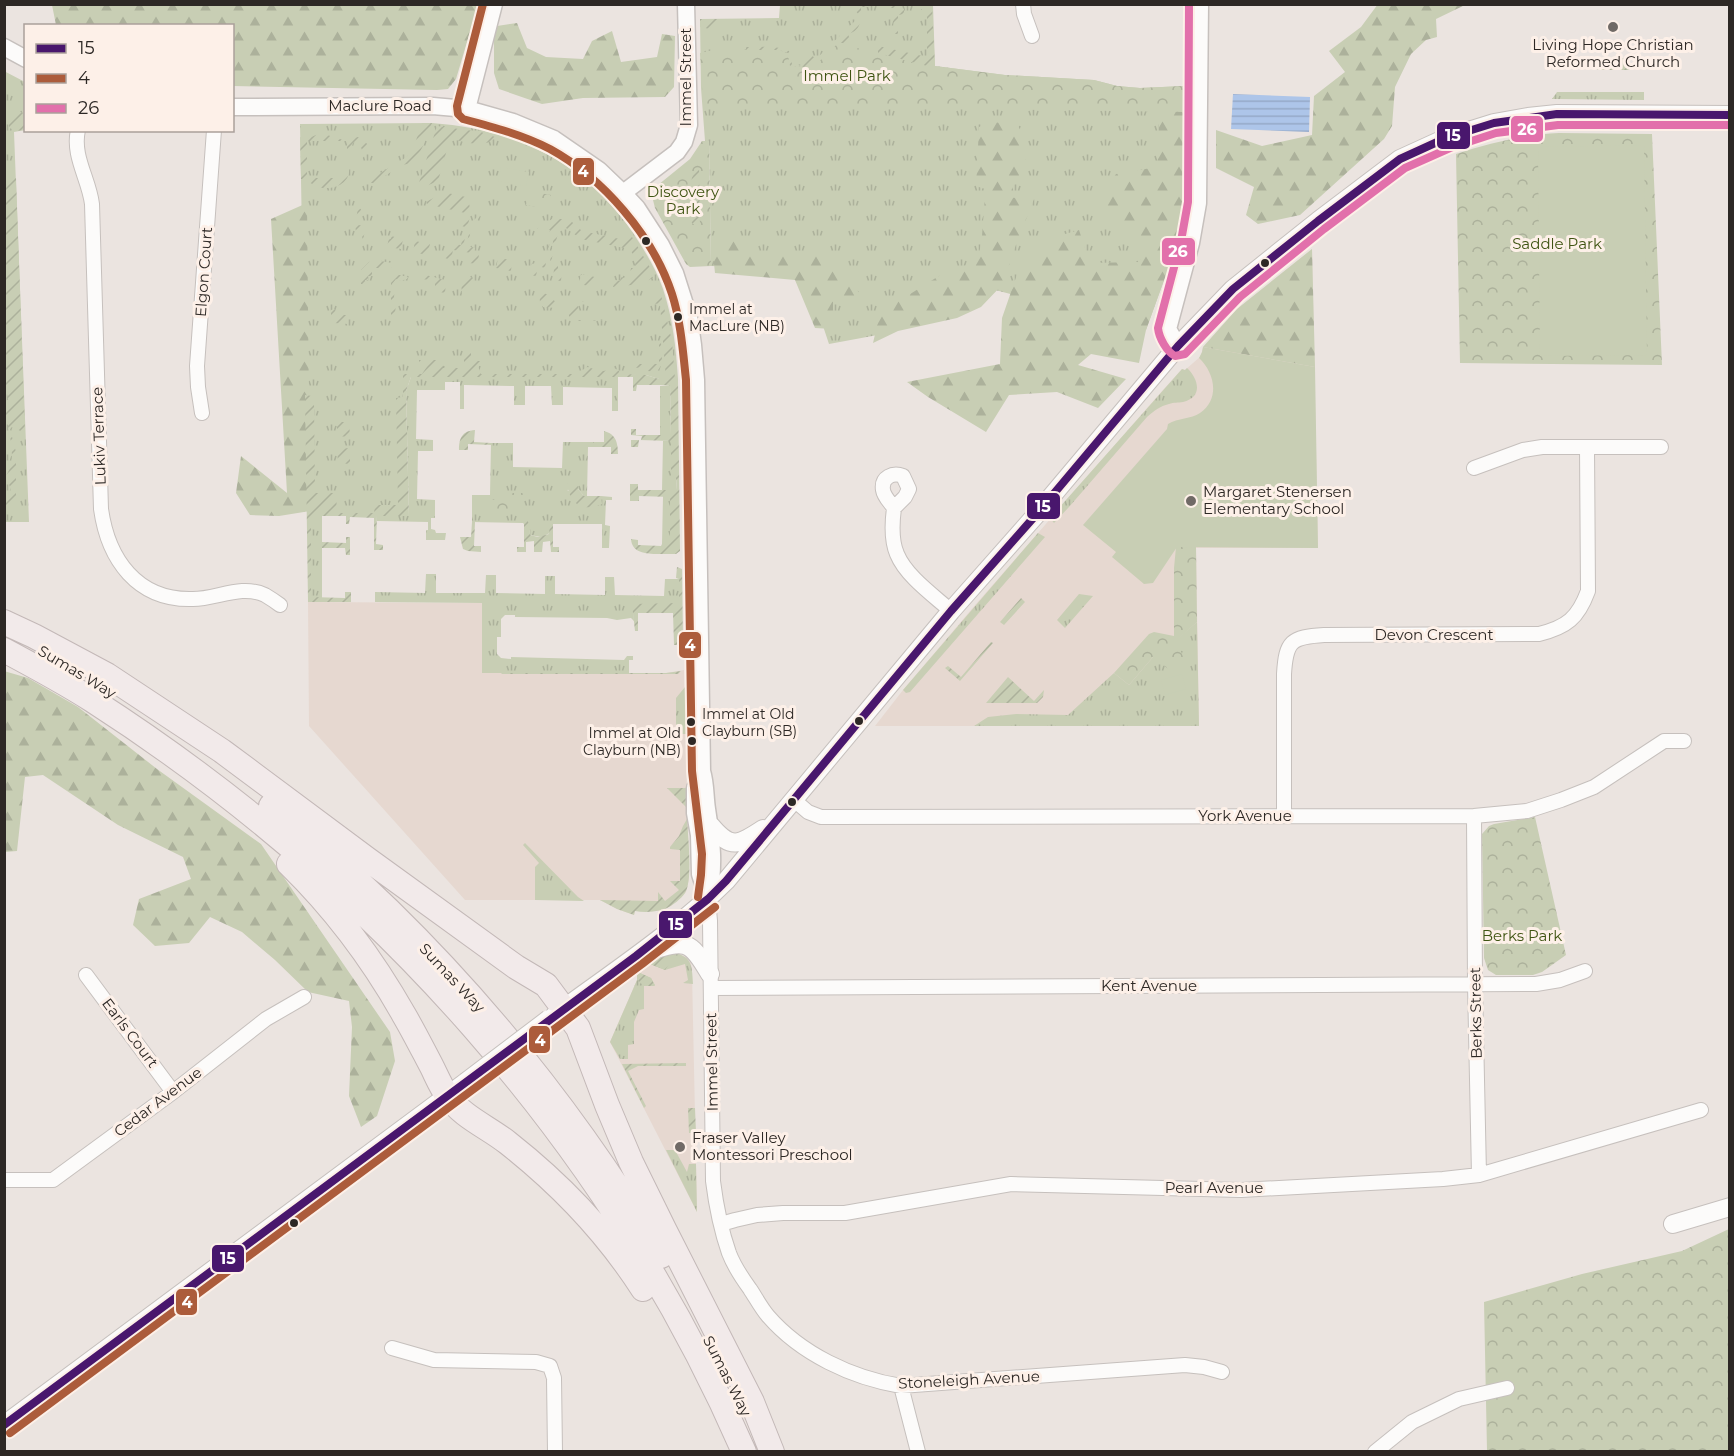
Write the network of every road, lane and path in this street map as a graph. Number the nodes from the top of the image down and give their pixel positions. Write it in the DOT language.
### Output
graph roads {
  1 [pos="494,4"];
  2 [pos="686,4"];
  3 [pos="1023,4"];
  4 [pos="1200,4"];
  5 [pos="1032,36"];
  6 [pos="4,46"];
  7 [pos="24,58"];
  8 [pos="234,107"];
  9 [pos="467,109"];
  10 [pos="1730,115"];
  11 [pos="78,132"];
  12 [pos="214,132"];
  13 [pos="623,193"];
  14 [pos="675,273"];
  15 [pos="1178,346"];
  16 [pos="202,413"];
  17 [pos="1587,447"];
  18 [pos="1660,447"];
  19 [pos="1474,468"];
  20 [pos="894,508"];
  21 [pos="280,606"];
  22 [pos="951,611"];
  23 [pos="4,622"];
  24 [pos="4,629"];
  25 [pos="4,650"];
  26 [pos="89,698"];
  27 [pos="1684,741"];
  28 [pos="702,771"];
  29 [pos="794,800"];
  30 [pos="1284,816"];
  31 [pos="1474,816"];
  32 [pos="777,820"];
  33 [pos="711,826"];
  34 [pos="708,899"];
  35 [pos="636,956"];
  36 [pos="1585,971"];
  37 [pos="86,975"];
  38 [pos="711,981"];
  39 [pos="1475,984"];
  40 [pos="304,997"];
  41 [pos="556,1014"];
  42 [pos="457,1089"];
  43 [pos="174,1092"];
  44 [pos="1701,1110"];
  45 [pos="1479,1175"];
  46 [pos="4,1180"];
  47 [pos="1730,1207"];
  48 [pos="721,1224"];
  49 [pos="1673,1224"];
  50 [pos="392,1348"];
  51 [pos="1222,1372"];
  52 [pos="901,1386"];
  53 [pos="1507,1388"];
  54 [pos="4,1425"];
  55 [pos="555,1452"];
  56 [pos="731,1452"];
  57 [pos="744,1452"];
  58 [pos="764,1452"];
  59 [pos="772,1452"];
  60 [pos="918,1452"];
  61 [pos="1375,1452"];
  1 -- 9 [label="street"];
  2 -- 13 [label="street, Immel Street"];
  3 -- 5 [label="street"];
  4 -- 15 [label="street"];
  6 -- 7 [label="street"];
  8 -- 9 [label="street, Maclure Road"];
  9 -- 13 [label="street, Maclure Road"];
  10 -- 15 [label="main road"];
  11 -- 21 [label="street, Lukiv Terrace"];
  12 -- 16 [label="street, Elgon Court"];
  13 -- 14 [label="street, Maclure Road"];
  14 -- 28 [label="street, Immel Street"];
  15 -- 22 [label="main road"];
  17 -- 18 [label="street"];
  17 -- 19 [label="street"];
  17 -- 30 [label="street, Devon Crescent"];
  20 -- 22 [label="street"];
  22 -- 29 [label="main road"];
  23 -- 41 [label="highway"];
  24 -- 58 [label="highway, Sumas Way"];
  25 -- 26 [label="highway, Sumas Way"];
  26 -- 42 [label="highway"];
  26 -- 57 [label="highway, Sumas Way"];
  27 -- 31 [label="street, York Avenue"];
  28 -- 33 [label="street, Immel Street"];
  28 -- 34 [label="street, Immel Street"];
  29 -- 30 [label="street, York Avenue"];
  29 -- 32 [label="main road"];
  30 -- 31 [label="street, York Avenue"];
  31 -- 39 [label="street, Berks Street"];
  32 -- 33 [label="main road"];
  32 -- 34 [label="main road"];
  33 -- 34 [label="street, Immel Street"];
  34 -- 35 [label="main road"];
  34 -- 38 [label="street, Immel Street"];
  35 -- 38 [label="main road"];
  35 -- 41 [label="main road"];
  36 -- 39 [label="street, Kent Avenue"];
  37 -- 43 [label="street, Earls Court"];
  38 -- 39 [label="street, Kent Avenue"];
  38 -- 48 [label="street, Immel Street"];
  39 -- 45 [label="street, Berks Street"];
  40 -- 43 [label="street, Cedar Avenue"];
  41 -- 42 [label="main road, bridge"];
  41 -- 59 [label="highway"];
  42 -- 54 [label="main road"];
  42 -- 56 [label="highway"];
  43 -- 46 [label="street, Cedar Avenue"];
  44 -- 45 [label="street, Pearl Avenue"];
  45 -- 48 [label="street, Pearl Avenue"];
  47 -- 49 [label="main road"];
  48 -- 52 [label="street, Stoneleigh Avenue"];
  50 -- 55 [label="street"];
  51 -- 52 [label="street, Stoneleigh Avenue"];
  52 -- 60 [label="street"];
  53 -- 61 [label="street"];
}
